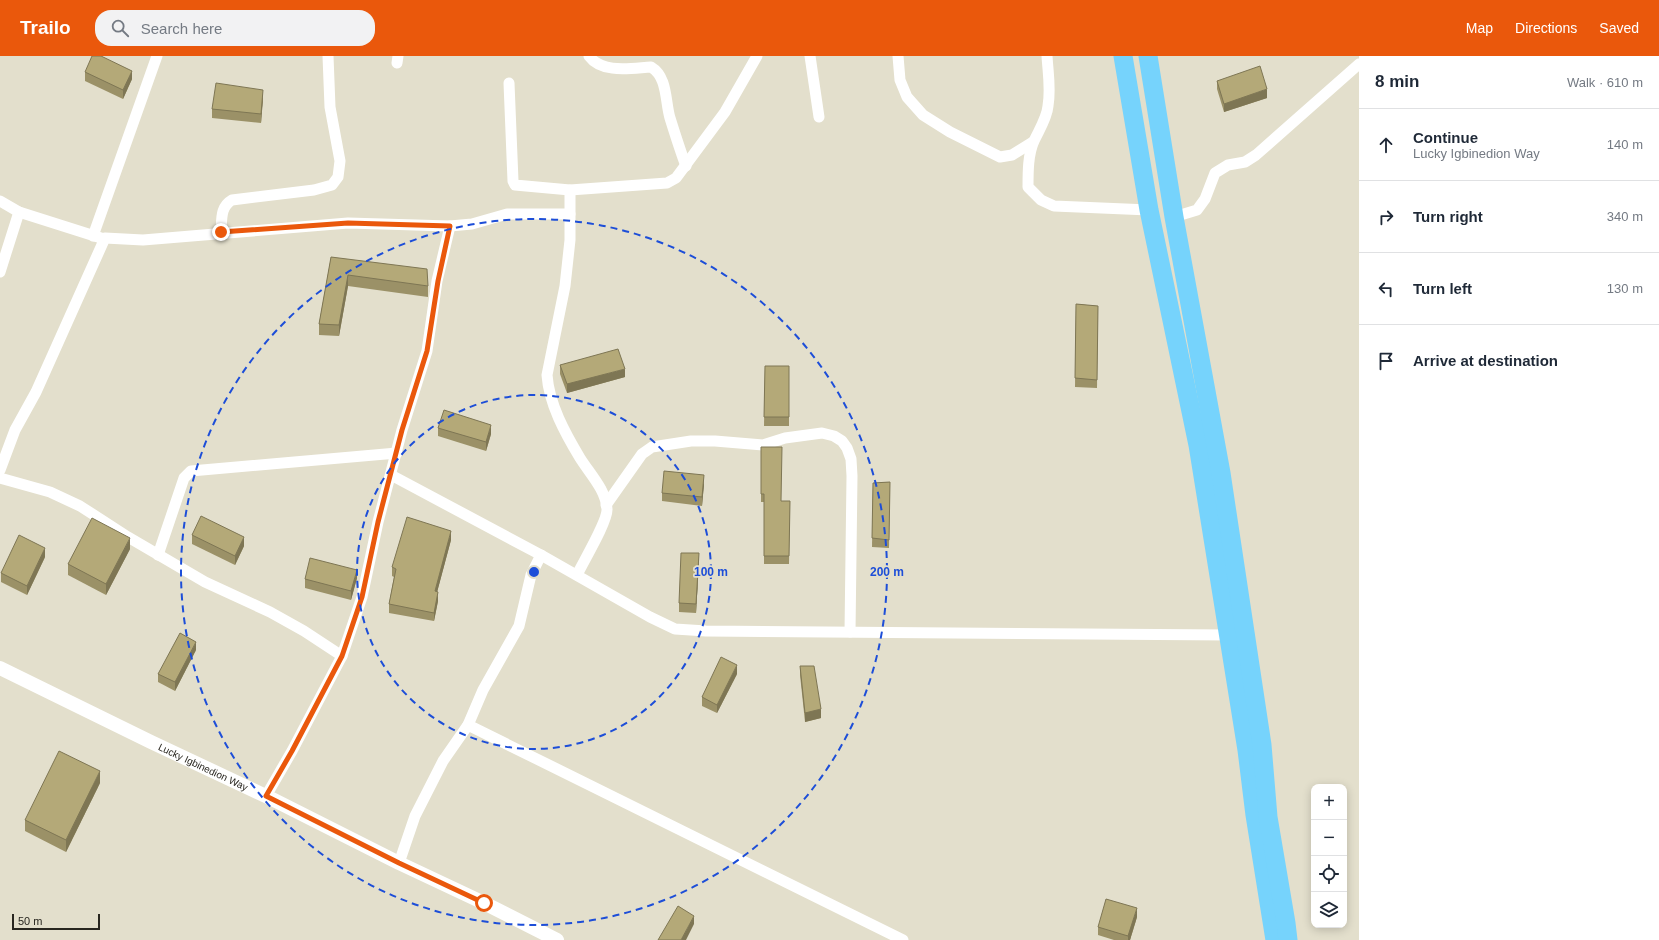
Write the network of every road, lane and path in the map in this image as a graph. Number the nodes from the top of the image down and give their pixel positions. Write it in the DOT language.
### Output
graph roads {
  1 [pos="157,56"];
  2 [pos="328,56"];
  3 [pos="589,56"];
  4 [pos="757,56"];
  5 [pos="810,56"];
  6 [pos="898,56"];
  7 [pos="1047,56"];
  8 [pos="1124,56"];
  9 [pos="1148,56"];
  10 [pos="1359,64"];
  11 [pos="509,83"];
  12 [pos="819,117"];
  13 [pos="1034,142"];
  14 [pos="686,166"];
  15 [pos="570,190"];
  16 [pos="0,201"];
  17 [pos="1149,210"];
  18 [pos="19,212"];
  19 [pos="570,214"];
  20 [pos="1174,217"];
  21 [pos="450,226"];
  22 [pos="221,232"];
  23 [pos="93,236"];
  24 [pos="105,238"];
  25 [pos="0,272"];
  26 [pos="397,453"];
  27 [pos="0,470"];
  28 [pos="392,475"];
  29 [pos="0,478"];
  30 [pos="606,505"];
  31 [pos="158,555"];
  32 [pos="541,555"];
  33 [pos="577,575"];
  34 [pos="850,632"];
  35 [pos="1228,635"];
  36 [pos="342,656"];
  37 [pos="0,668"];
  38 [pos="468,725"];
  39 [pos="1255,748"];
  40 [pos="266,796"];
  41 [pos="399,863"];
  42 [pos="1289,934"];
  43 [pos="557,940"];
  44 [pos="903,940"];
  45 [pos="1275,940"];
  1 -- 23 [label="street"];
  2 -- 22 [label="street"];
  3 -- 14 [label="street"];
  4 -- 14 [label="street"];
  5 -- 12 [label="street"];
  6 -- 13 [label="street"];
  7 -- 13 [label="street"];
  8 -- 17 [label="highway"];
  9 -- 20 [label="highway"];
  10 -- 20 [label="street"];
  11 -- 15 [label="street"];
  13 -- 17 [label="street"];
  14 -- 15 [label="street"];
  15 -- 19 [label="street"];
  16 -- 18 [label="street"];
  17 -- 35 [label="highway"];
  18 -- 23 [label="street"];
  18 -- 25 [label="street"];
  19 -- 21 [label="street"];
  19 -- 30 [label="street"];
  20 -- 39 [label="highway"];
  21 -- 22 [label="street"];
  21 -- 26 [label="street"];
  22 -- 24 [label="street"];
  23 -- 24 [label="street"];
  24 -- 27 [label="street"];
  26 -- 28 [label="street"];
  26 -- 31 [label="street"];
  28 -- 32 [label="street"];
  28 -- 36 [label="street"];
  29 -- 31 [label="street"];
  30 -- 33 [label="street"];
  30 -- 34 [label="street"];
  31 -- 36 [label="street"];
  32 -- 33 [label="street"];
  32 -- 38 [label="street"];
  33 -- 34 [label="street"];
  34 -- 35 [label="street"];
  35 -- 39 [label="highway"];
  36 -- 40 [label="street"];
  37 -- 40 [label="street, Lucky Igbinedion Way"];
  38 -- 41 [label="street"];
  38 -- 44 [label="street"];
  39 -- 42 [label="highway"];
  39 -- 45 [label="highway"];
  40 -- 41 [label="street, Lucky Igbinedion Way"];
  41 -- 43 [label="street, Lucky Igbinedion Way"];
}
